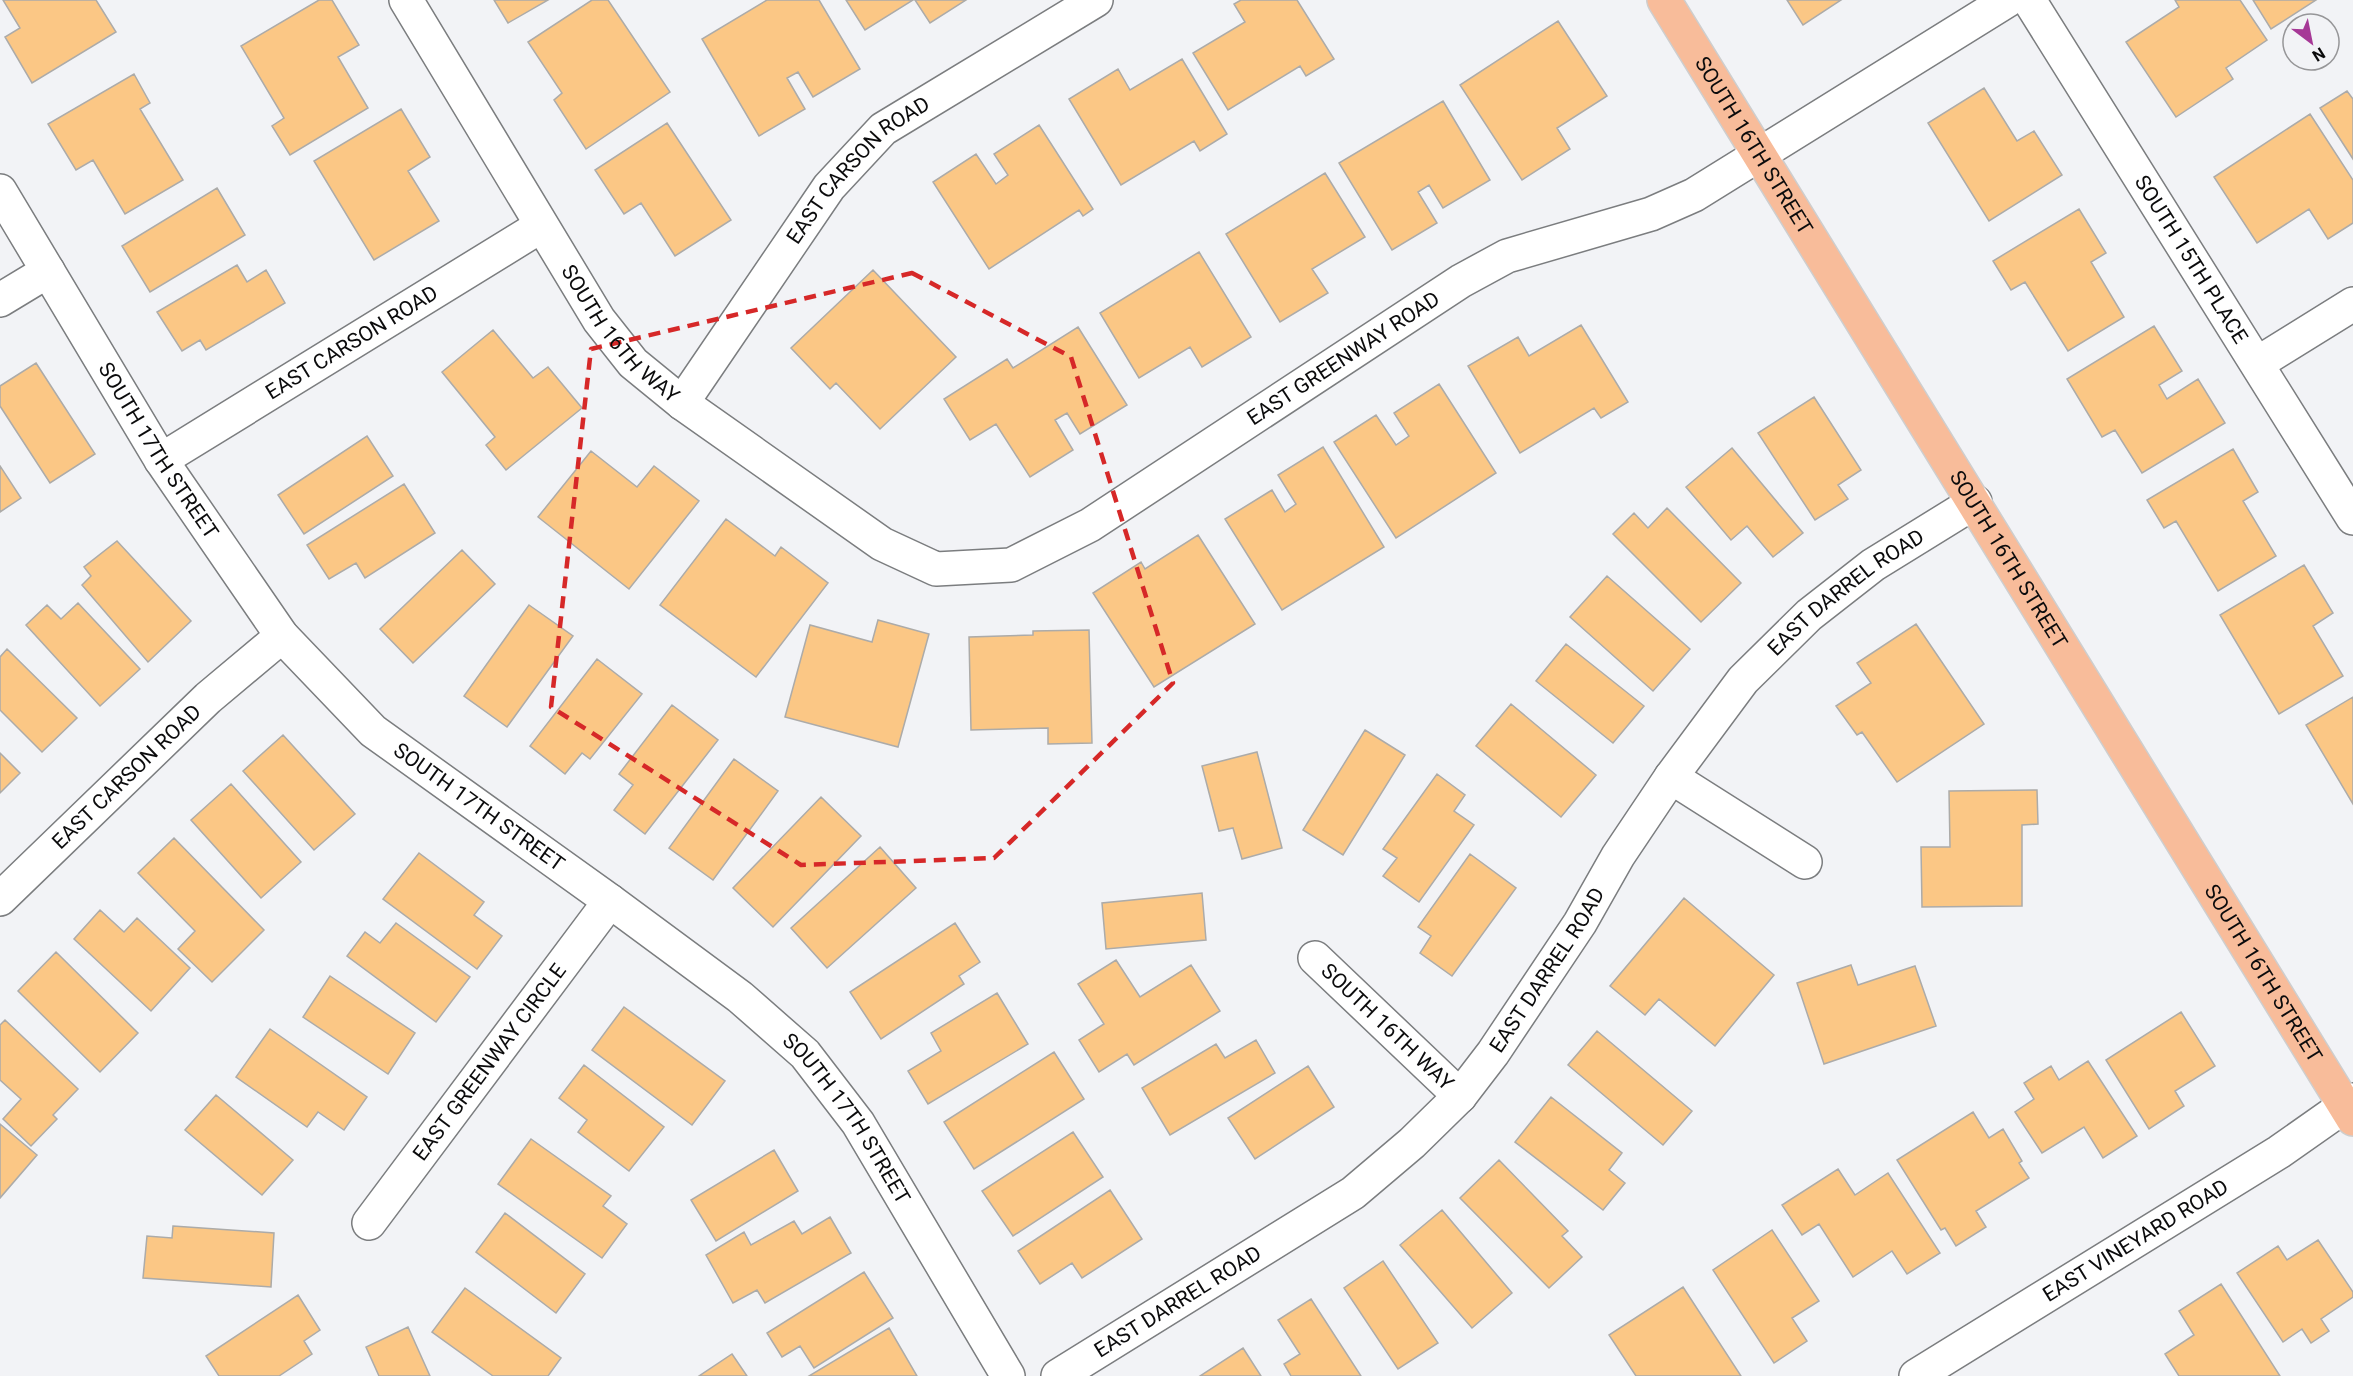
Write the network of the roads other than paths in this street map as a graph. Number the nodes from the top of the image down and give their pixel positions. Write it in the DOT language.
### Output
graph roads {
  1 [pos="406,0"];
  2 [pos="1096,0"];
  3 [pos="1664,0"];
  4 [pos="2008,0"];
  5 [pos="2029,0"];
  6 [pos="1759,155"];
  7 [pos="0,191"];
  8 [pos="541,226"];
  9 [pos="48,271"];
  10 [pos="0,300"];
  11 [pos="2353,303"];
  12 [pos="2258,363"];
  13 [pos="682,403"];
  14 [pos="161,460"];
  15 [pos="1975,502"];
  16 [pos="2353,518"];
  17 [pos="936,569"];
  18 [pos="282,636"];
  19 [pos="1671,777"];
  20 [pos="1806,862"];
  21 [pos="0,899"];
  22 [pos="610,901"];
  23 [pos="1315,958"];
  24 [pos="1460,1096"];
  25 [pos="2350,1108"];
  26 [pos="369,1224"];
  27 [pos="1008,1376"];
  28 [pos="1058,1376"];
  29 [pos="1916,1376"];
  1 -- 8 [label="street, SOUTH 16TH WAY"];
  2 -- 13 [label="street, EAST CARSON ROAD"];
  3 -- 6 [label="main road, SOUTH 16TH STREET"];
  4 -- 6 [label="street, EAST GREENWAY ROAD"];
  5 -- 12 [label="street, SOUTH 15TH PLACE"];
  6 -- 15 [label="main road, SOUTH 16TH STREET"];
  6 -- 17 [label="street, EAST GREENWAY ROAD"];
  7 -- 9 [label="street, SOUTH 17TH STREET"];
  8 -- 13 [label="street, SOUTH 16TH WAY"];
  8 -- 14 [label="street, EAST CARSON ROAD"];
  9 -- 10 [label="street"];
  9 -- 14 [label="street, SOUTH 17TH STREET"];
  11 -- 12 [label="street"];
  12 -- 16 [label="street, SOUTH 15TH PLACE"];
  13 -- 17 [label="street, SOUTH 16TH WAY"];
  14 -- 18 [label="street, SOUTH 17TH STREET"];
  15 -- 19 [label="street, EAST DARREL ROAD"];
  15 -- 25 [label="main road, SOUTH 16TH STREET"];
  18 -- 21 [label="street, EAST CARSON ROAD"];
  18 -- 22 [label="street, SOUTH 17TH STREET"];
  19 -- 20 [label="street"];
  19 -- 24 [label="street, EAST DARREL ROAD"];
  22 -- 26 [label="street, EAST GREENWAY CIRCLE"];
  22 -- 27 [label="street, SOUTH 17TH STREET"];
  23 -- 24 [label="street, SOUTH 16TH WAY"];
  24 -- 28 [label="street, EAST DARREL ROAD"];
  25 -- 29 [label="street, EAST VINEYARD ROAD"];
}
